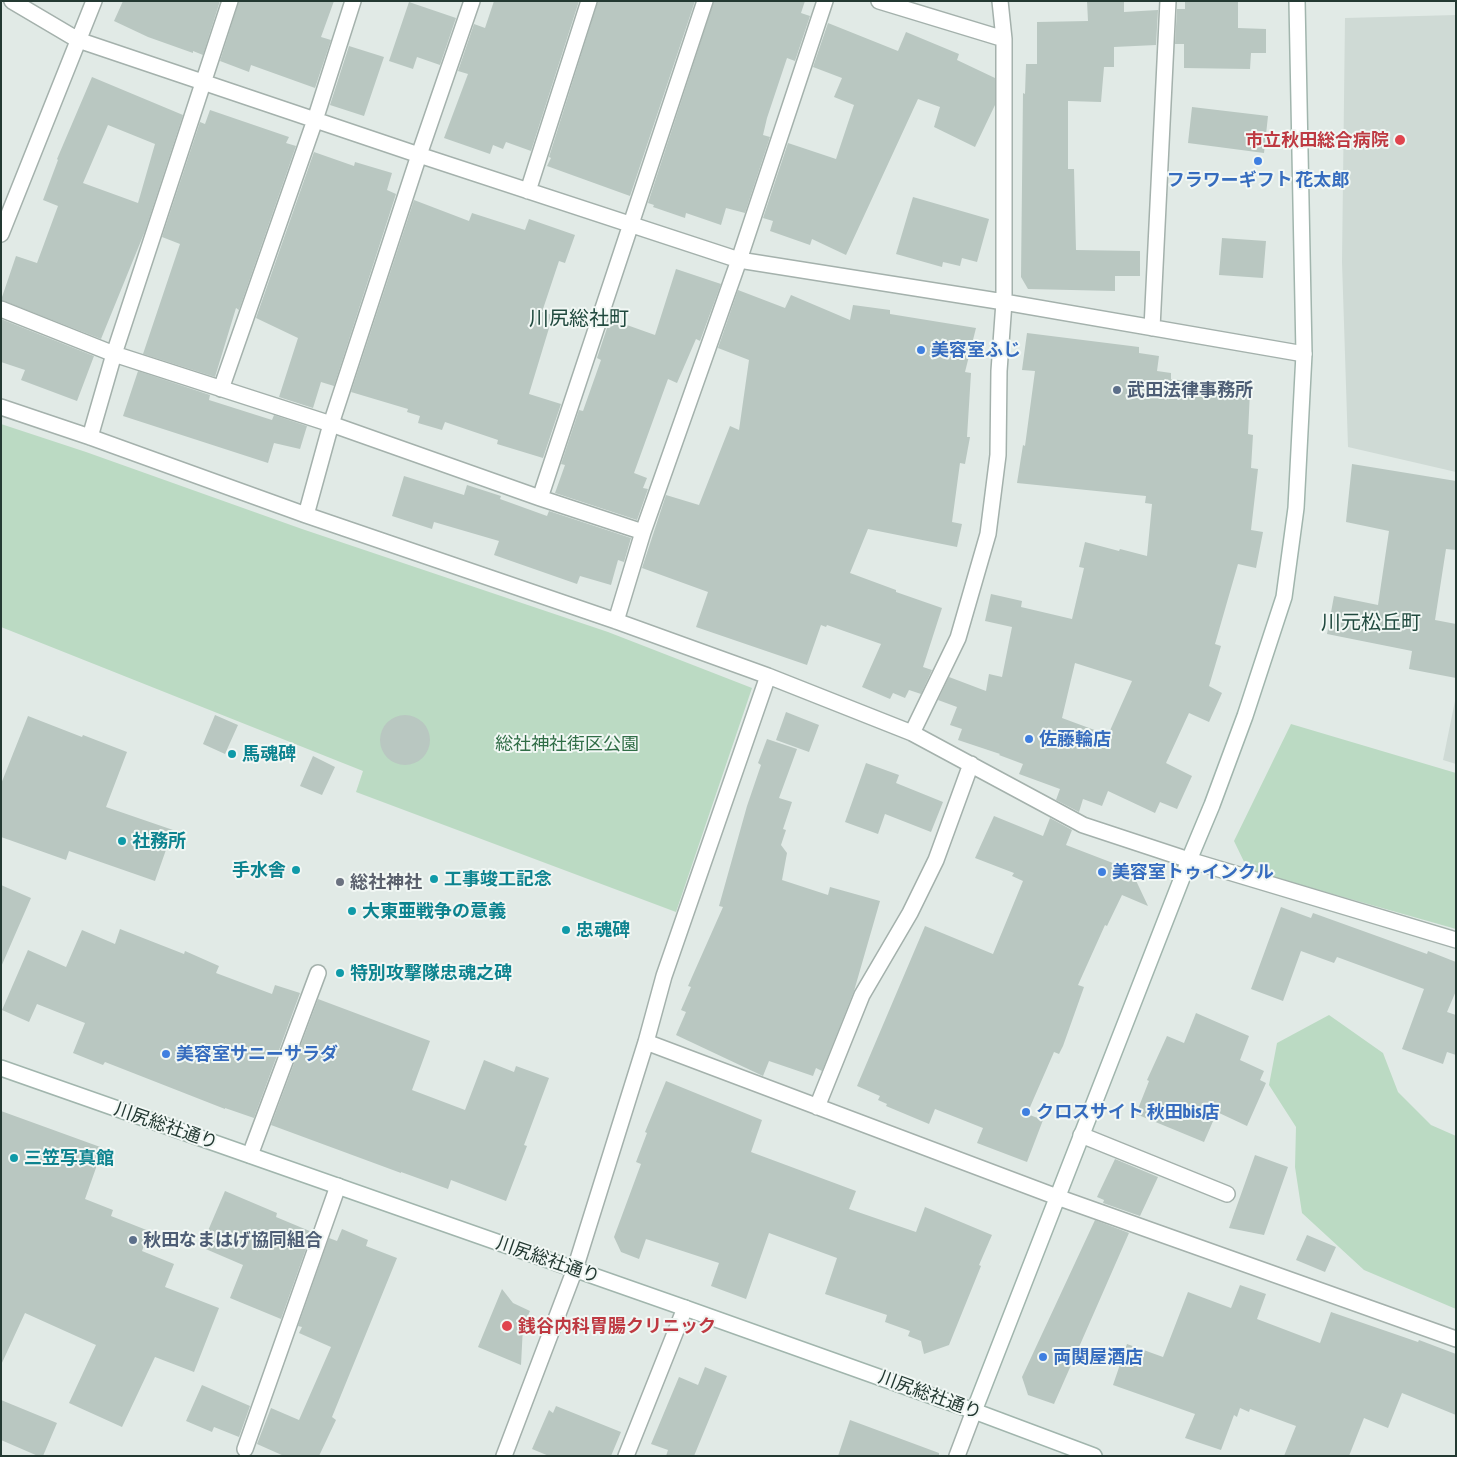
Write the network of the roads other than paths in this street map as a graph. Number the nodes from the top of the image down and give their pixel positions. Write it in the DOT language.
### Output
graph roads {
  1 [pos="12,1"];
  2 [pos="94,1"];
  3 [pos="230,1"];
  4 [pos="353,1"];
  5 [pos="472,1"];
  6 [pos="589,1"];
  7 [pos="705,1"];
  8 [pos="825,1"];
  9 [pos="878,1"];
  10 [pos="1000,1"];
  11 [pos="1168,1"];
  12 [pos="1297,1"];
  13 [pos="1004,39"];
  14 [pos="78,40"];
  15 [pos="203,82"];
  16 [pos="314,120"];
  17 [pos="419,155"];
  18 [pos="528,191"];
  19 [pos="631,225"];
  20 [pos="1,234"];
  21 [pos="739,260"];
  22 [pos="1004,302"];
  23 [pos="1,309"];
  24 [pos="1152,328"];
  25 [pos="114,354"];
  26 [pos="1304,354"];
  27 [pos="221,388"];
  28 [pos="1,407"];
  29 [pos="331,424"];
  30 [pos="90,437"];
  31 [pos="540,498"];
  32 [pos="306,515"];
  33 [pos="643,532"];
  34 [pos="616,621"];
  35 [pos="768,676"];
  36 [pos="912,733"];
  37 [pos="971,764"];
  38 [pos="1189,860"];
  39 [pos="1456,940"];
  40 [pos="318,973"];
  41 [pos="646,1042"];
  42 [pos="1,1068"];
  43 [pos="817,1106"];
  44 [pos="1081,1135"];
  45 [pos="250,1155"];
  46 [pos="338,1186"];
  47 [pos="1227,1194"];
  48 [pos="1057,1197"];
  49 [pos="575,1269"];
  50 [pos="686,1308"];
  51 [pos="1456,1339"];
  52 [pos="974,1411"];
  53 [pos="245,1449"];
  54 [pos="504,1456"];
  55 [pos="626,1456"];
  56 [pos="957,1456"];
  57 [pos="1094,1456"];
  1 -- 14 [label="street"];
  2 -- 14 [label="street"];
  3 -- 15 [label="street"];
  4 -- 16 [label="street"];
  5 -- 17 [label="street"];
  6 -- 18 [label="street"];
  7 -- 19 [label="street"];
  8 -- 21 [label="street"];
  9 -- 13 [label="street"];
  10 -- 13 [label="street"];
  11 -- 24 [label="street"];
  12 -- 26 [label="street"];
  13 -- 22 [label="street"];
  14 -- 15 [label="street"];
  14 -- 20 [label="street"];
  15 -- 16 [label="street"];
  15 -- 25 [label="street"];
  16 -- 17 [label="street"];
  16 -- 27 [label="street"];
  17 -- 18 [label="street"];
  17 -- 29 [label="street"];
  18 -- 19 [label="street"];
  19 -- 21 [label="street"];
  19 -- 31 [label="street"];
  21 -- 22 [label="street"];
  21 -- 33 [label="street"];
  22 -- 24 [label="street"];
  22 -- 36 [label="street"];
  23 -- 25 [label="street"];
  24 -- 26 [label="street"];
  25 -- 27 [label="street"];
  25 -- 30 [label="street"];
  26 -- 38 [label="street"];
  27 -- 29 [label="street"];
  28 -- 30 [label="street"];
  29 -- 31 [label="street"];
  29 -- 32 [label="street"];
  30 -- 32 [label="street"];
  31 -- 33 [label="street"];
  32 -- 34 [label="street"];
  33 -- 34 [label="street"];
  34 -- 35 [label="street"];
  35 -- 36 [label="street"];
  35 -- 41 [label="street"];
  36 -- 37 [label="street"];
  37 -- 38 [label="street"];
  37 -- 43 [label="street"];
  38 -- 39 [label="street"];
  38 -- 44 [label="street"];
  40 -- 45 [label="street"];
  41 -- 43 [label="street"];
  41 -- 49 [label="street"];
  42 -- 45 [label="street, 川尻総社通り"];
  43 -- 48 [label="street"];
  44 -- 47 [label="street"];
  44 -- 48 [label="street"];
  45 -- 46 [label="street, 川尻総社通り"];
  46 -- 49 [label="street, 川尻総社通り"];
  46 -- 53 [label="street"];
  48 -- 51 [label="street"];
  48 -- 52 [label="street"];
  49 -- 50 [label="street, 川尻総社通り"];
  49 -- 54 [label="street"];
  50 -- 52 [label="street, 川尻総社通り"];
  50 -- 55 [label="street"];
  52 -- 56 [label="street"];
  52 -- 57 [label="street, 川尻総社通り"];
}
